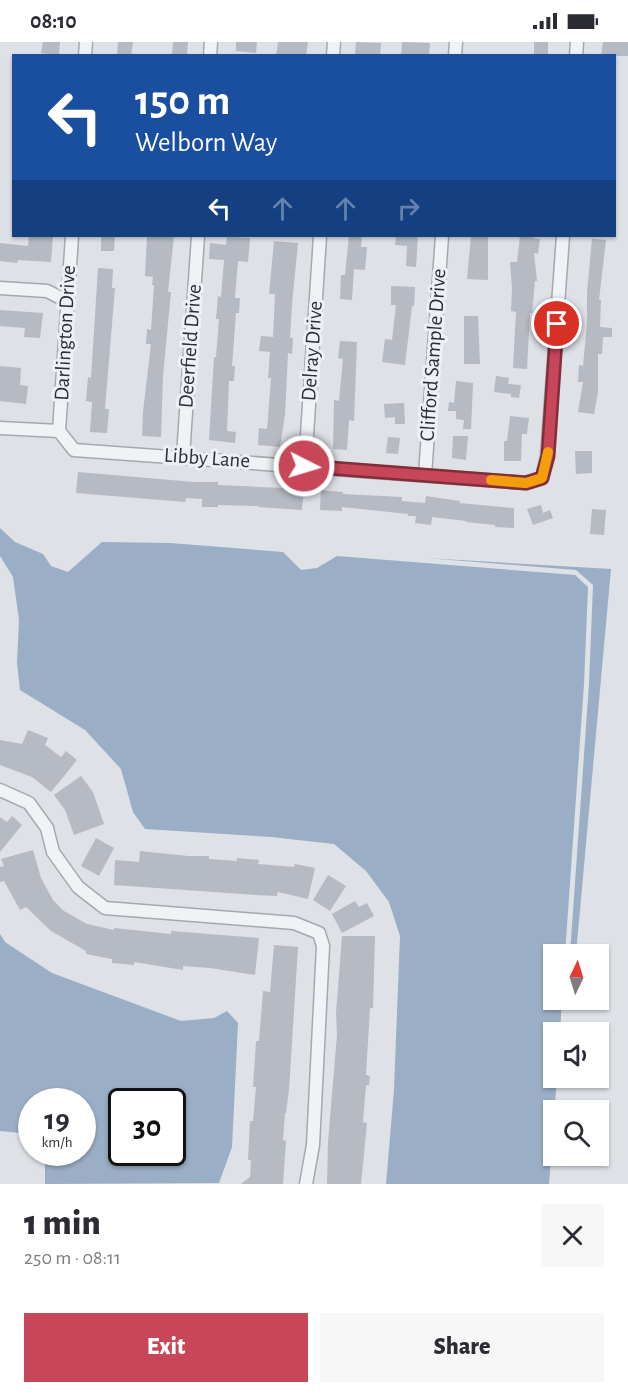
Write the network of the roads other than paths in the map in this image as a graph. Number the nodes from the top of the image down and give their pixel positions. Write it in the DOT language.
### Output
graph roads {
  1 [pos="72,237"];
  2 [pos="198,237"];
  3 [pos="320,237"];
  4 [pos="442,237"];
  5 [pos="563,237"];
  6 [pos="0,288"];
  7 [pos="67,301"];
  8 [pos="0,428"];
  9 [pos="60,431"];
  10 [pos="183,456"];
  11 [pos="304,466"];
  12 [pos="425,476"];
  13 [pos="0,790"];
  14 [pos="306,1184"];
  1 -- 7 [label="street, Darlington Drive"];
  2 -- 10 [label="street, Deerfield Drive"];
  3 -- 11 [label="street, Delray Drive"];
  4 -- 12 [label="street, Clifford Sample Drive"];
  5 -- 12 [label="street, Libby Lane"];
  6 -- 7 [label="street"];
  7 -- 9 [label="street, Darlington Drive"];
  8 -- 9 [label="street"];
  9 -- 10 [label="street, Libby Lane"];
  10 -- 11 [label="street, Libby Lane"];
  11 -- 12 [label="street, Libby Lane"];
  13 -- 14 [label="street"];
}
